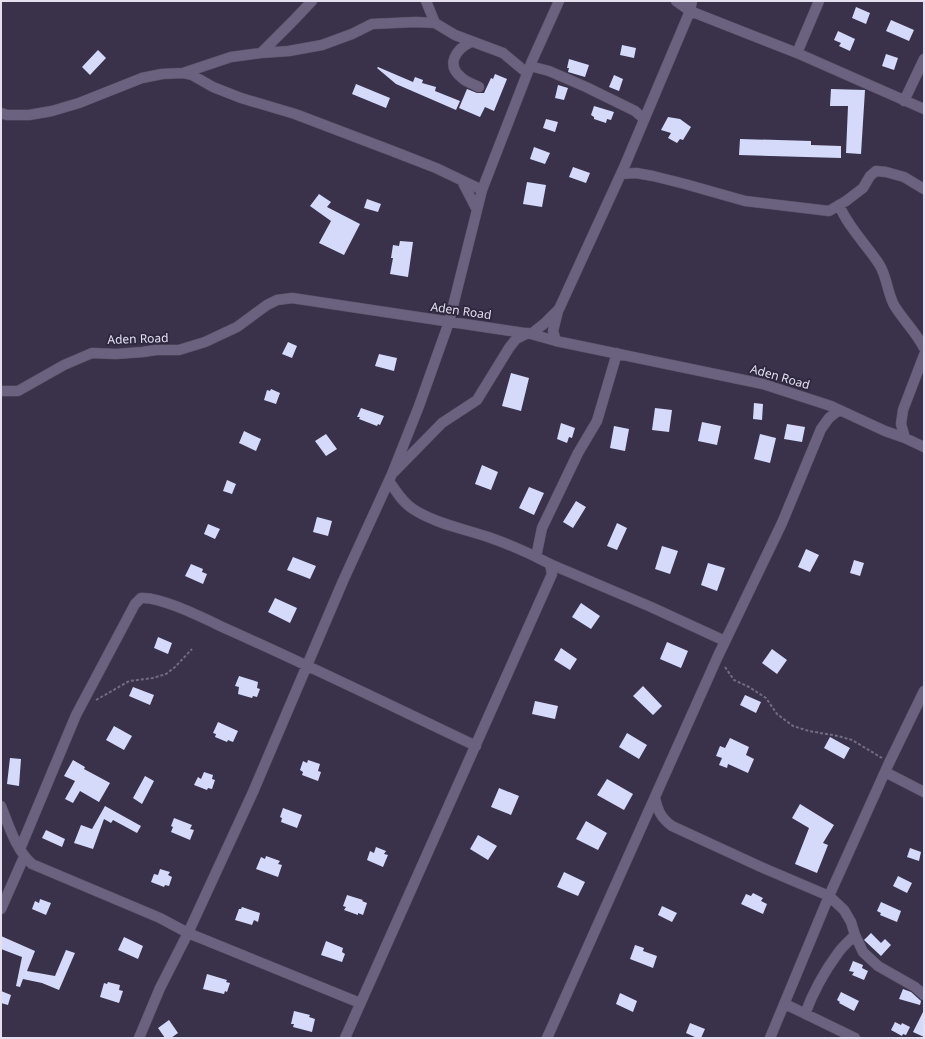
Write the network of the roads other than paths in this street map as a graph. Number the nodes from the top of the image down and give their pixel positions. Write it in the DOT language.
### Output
graph roads {
  1 [pos="312,1"];
  2 [pos="426,1"];
  3 [pos="559,1"];
  4 [pos="676,1"];
  5 [pos="819,1"];
  6 [pos="691,6"];
  7 [pos="435,23"];
  8 [pos="471,42"];
  9 [pos="261,53"];
  10 [pos="797,53"];
  11 [pos="924,59"];
  12 [pos="528,70"];
  13 [pos="183,73"];
  14 [pos="479,87"];
  15 [pos="904,101"];
  16 [pos="924,109"];
  17 [pos="1,113"];
  18 [pos="644,119"];
  19 [pos="621,174"];
  20 [pos="462,181"];
  21 [pos="924,189"];
  22 [pos="482,190"];
  23 [pos="839,205"];
  24 [pos="477,210"];
  25 [pos="558,309"];
  26 [pos="449,322"];
  27 [pos="529,333"];
  28 [pos="556,341"];
  29 [pos="924,348"];
  30 [pos="617,353"];
  31 [pos="924,355"];
  32 [pos="1,391"];
  33 [pos="839,410"];
  34 [pos="905,438"];
  35 [pos="924,447"];
  36 [pos="391,477"];
  37 [pos="536,557"];
  38 [pos="550,564"];
  39 [pos="725,642"];
  40 [pos="306,665"];
  41 [pos="924,691"];
  42 [pos="476,746"];
  43 [pos="887,768"];
  44 [pos="924,792"];
  45 [pos="654,798"];
  46 [pos="1,806"];
  47 [pos="22,853"];
  48 [pos="829,896"];
  49 [pos="1,909"];
  50 [pos="188,933"];
  51 [pos="855,935"];
  52 [pos="924,995"];
  53 [pos="360,1003"];
  54 [pos="785,1004"];
  55 [pos="806,1014"];
  56 [pos="139,1038"];
  57 [pos="345,1038"];
  58 [pos="548,1038"];
  59 [pos="770,1038"];
  60 [pos="855,1038"];
  1 -- 9 [label="street"];
  2 -- 7 [label="street"];
  3 -- 12 [label="street"];
  4 -- 6 [label="street"];
  5 -- 10 [label="street"];
  6 -- 10 [label="street"];
  6 -- 18 [label="street"];
  7 -- 8 [label="street"];
  7 -- 9 [label="street"];
  8 -- 12 [label="street"];
  8 -- 14 [label="street"];
  9 -- 13 [label="street"];
  10 -- 15 [label="street"];
  11 -- 15 [label="street"];
  12 -- 18 [label="street"];
  12 -- 22 [label="street"];
  13 -- 17 [label="street"];
  13 -- 20 [label="street"];
  15 -- 16 [label="street"];
  18 -- 19 [label="street"];
  19 -- 23 [label="street"];
  19 -- 25 [label="street"];
  20 -- 22 [label="street"];
  20 -- 24 [label="street"];
  21 -- 23 [label="street"];
  22 -- 24 [label="street"];
  23 -- 29 [label="street"];
  24 -- 26 [label="street"];
  25 -- 27 [label="street"];
  25 -- 28 [label="street"];
  26 -- 27 [label="street, Aden Road"];
  26 -- 32 [label="street, Aden Road"];
  26 -- 36 [label="street"];
  27 -- 28 [label="street, Aden Road"];
  27 -- 36 [label="street"];
  28 -- 30 [label="street, Aden Road"];
  30 -- 33 [label="street, Aden Road"];
  30 -- 37 [label="street"];
  31 -- 34 [label="street"];
  33 -- 34 [label="street, Aden Road"];
  33 -- 39 [label="street"];
  34 -- 35 [label="street, Aden Road"];
  36 -- 37 [label="street"];
  36 -- 40 [label="street"];
  37 -- 38 [label="street"];
  38 -- 39 [label="street"];
  38 -- 42 [label="street"];
  39 -- 45 [label="street"];
  40 -- 42 [label="street"];
  40 -- 47 [label="street"];
  40 -- 50 [label="street"];
  41 -- 43 [label="street"];
  42 -- 53 [label="street"];
  43 -- 44 [label="street"];
  43 -- 48 [label="street"];
  45 -- 48 [label="street"];
  45 -- 58 [label="street"];
  46 -- 47 [label="street"];
  47 -- 49 [label="street"];
  47 -- 50 [label="street"];
  48 -- 51 [label="street"];
  48 -- 54 [label="street"];
  50 -- 53 [label="street"];
  50 -- 56 [label="street"];
  51 -- 52 [label="street"];
  51 -- 55 [label="street"];
  53 -- 57 [label="street"];
  54 -- 55 [label="street"];
  54 -- 59 [label="street"];
  55 -- 60 [label="street"];
}
